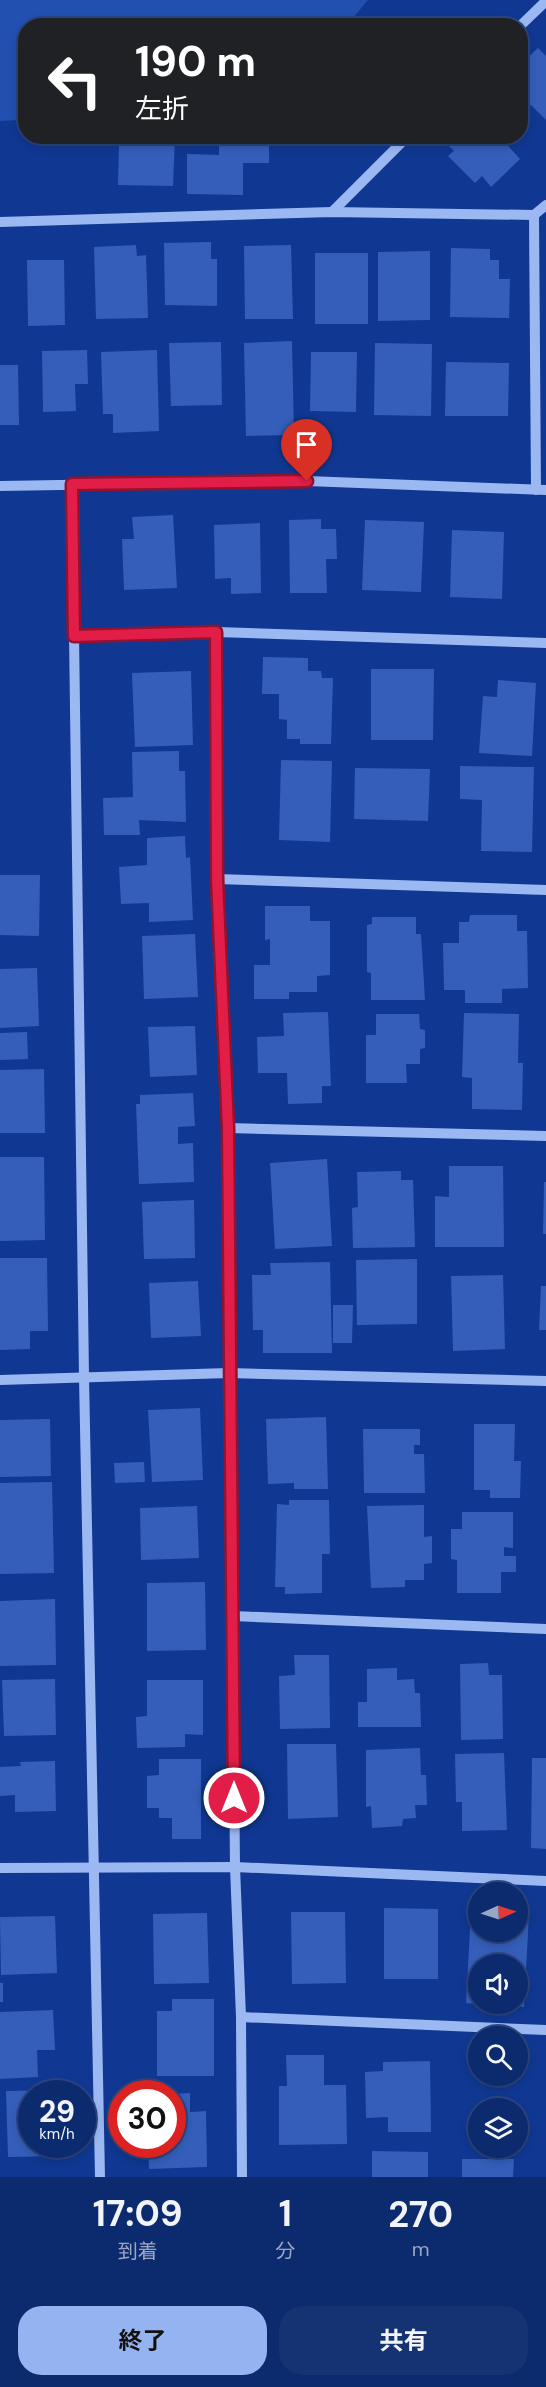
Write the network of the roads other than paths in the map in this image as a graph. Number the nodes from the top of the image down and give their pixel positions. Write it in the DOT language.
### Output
graph roads {
  1 [pos="546,1"];
  2 [pos="528,18"];
  3 [pos="400,144"];
  4 [pos="546,205"];
  5 [pos="332,212"];
  6 [pos="534,215"];
  7 [pos="0,222"];
  8 [pos="72,484"];
  9 [pos="0,486"];
  10 [pos="541,490"];
  11 [pos="216,632"];
  12 [pos="74,636"];
  13 [pos="546,643"];
  14 [pos="217,879"];
  15 [pos="546,890"];
  16 [pos="228,1128"];
  17 [pos="546,1136"];
  18 [pos="229,1373"];
  19 [pos="84,1377"];
  20 [pos="0,1380"];
  21 [pos="546,1381"];
  22 [pos="232,1616"];
  23 [pos="546,1629"];
  24 [pos="94,1866"];
  25 [pos="235,1867"];
  26 [pos="0,1868"];
  27 [pos="546,1881"];
  28 [pos="241,2018"];
  29 [pos="546,2030"];
  30 [pos="100,2177"];
  31 [pos="242,2177"];
  1 -- 2 [label="street"];
  3 -- 5 [label="street"];
  4 -- 6 [label="street"];
  5 -- 6 [label="street"];
  5 -- 7 [label="street"];
  6 -- 10 [label="street"];
  8 -- 9 [label="street"];
  8 -- 10 [label="street"];
  8 -- 12 [label="street"];
  11 -- 12 [label="street"];
  11 -- 13 [label="street"];
  11 -- 14 [label="street"];
  12 -- 19 [label="street"];
  14 -- 15 [label="street"];
  14 -- 16 [label="street"];
  16 -- 17 [label="street"];
  16 -- 18 [label="street"];
  18 -- 19 [label="street"];
  18 -- 21 [label="street"];
  18 -- 22 [label="street"];
  19 -- 20 [label="street"];
  19 -- 24 [label="street"];
  22 -- 23 [label="street"];
  22 -- 25 [label="street"];
  24 -- 25 [label="street"];
  24 -- 26 [label="street"];
  24 -- 30 [label="street"];
  25 -- 27 [label="street"];
  25 -- 28 [label="street"];
  28 -- 29 [label="street"];
  28 -- 31 [label="street"];
}
